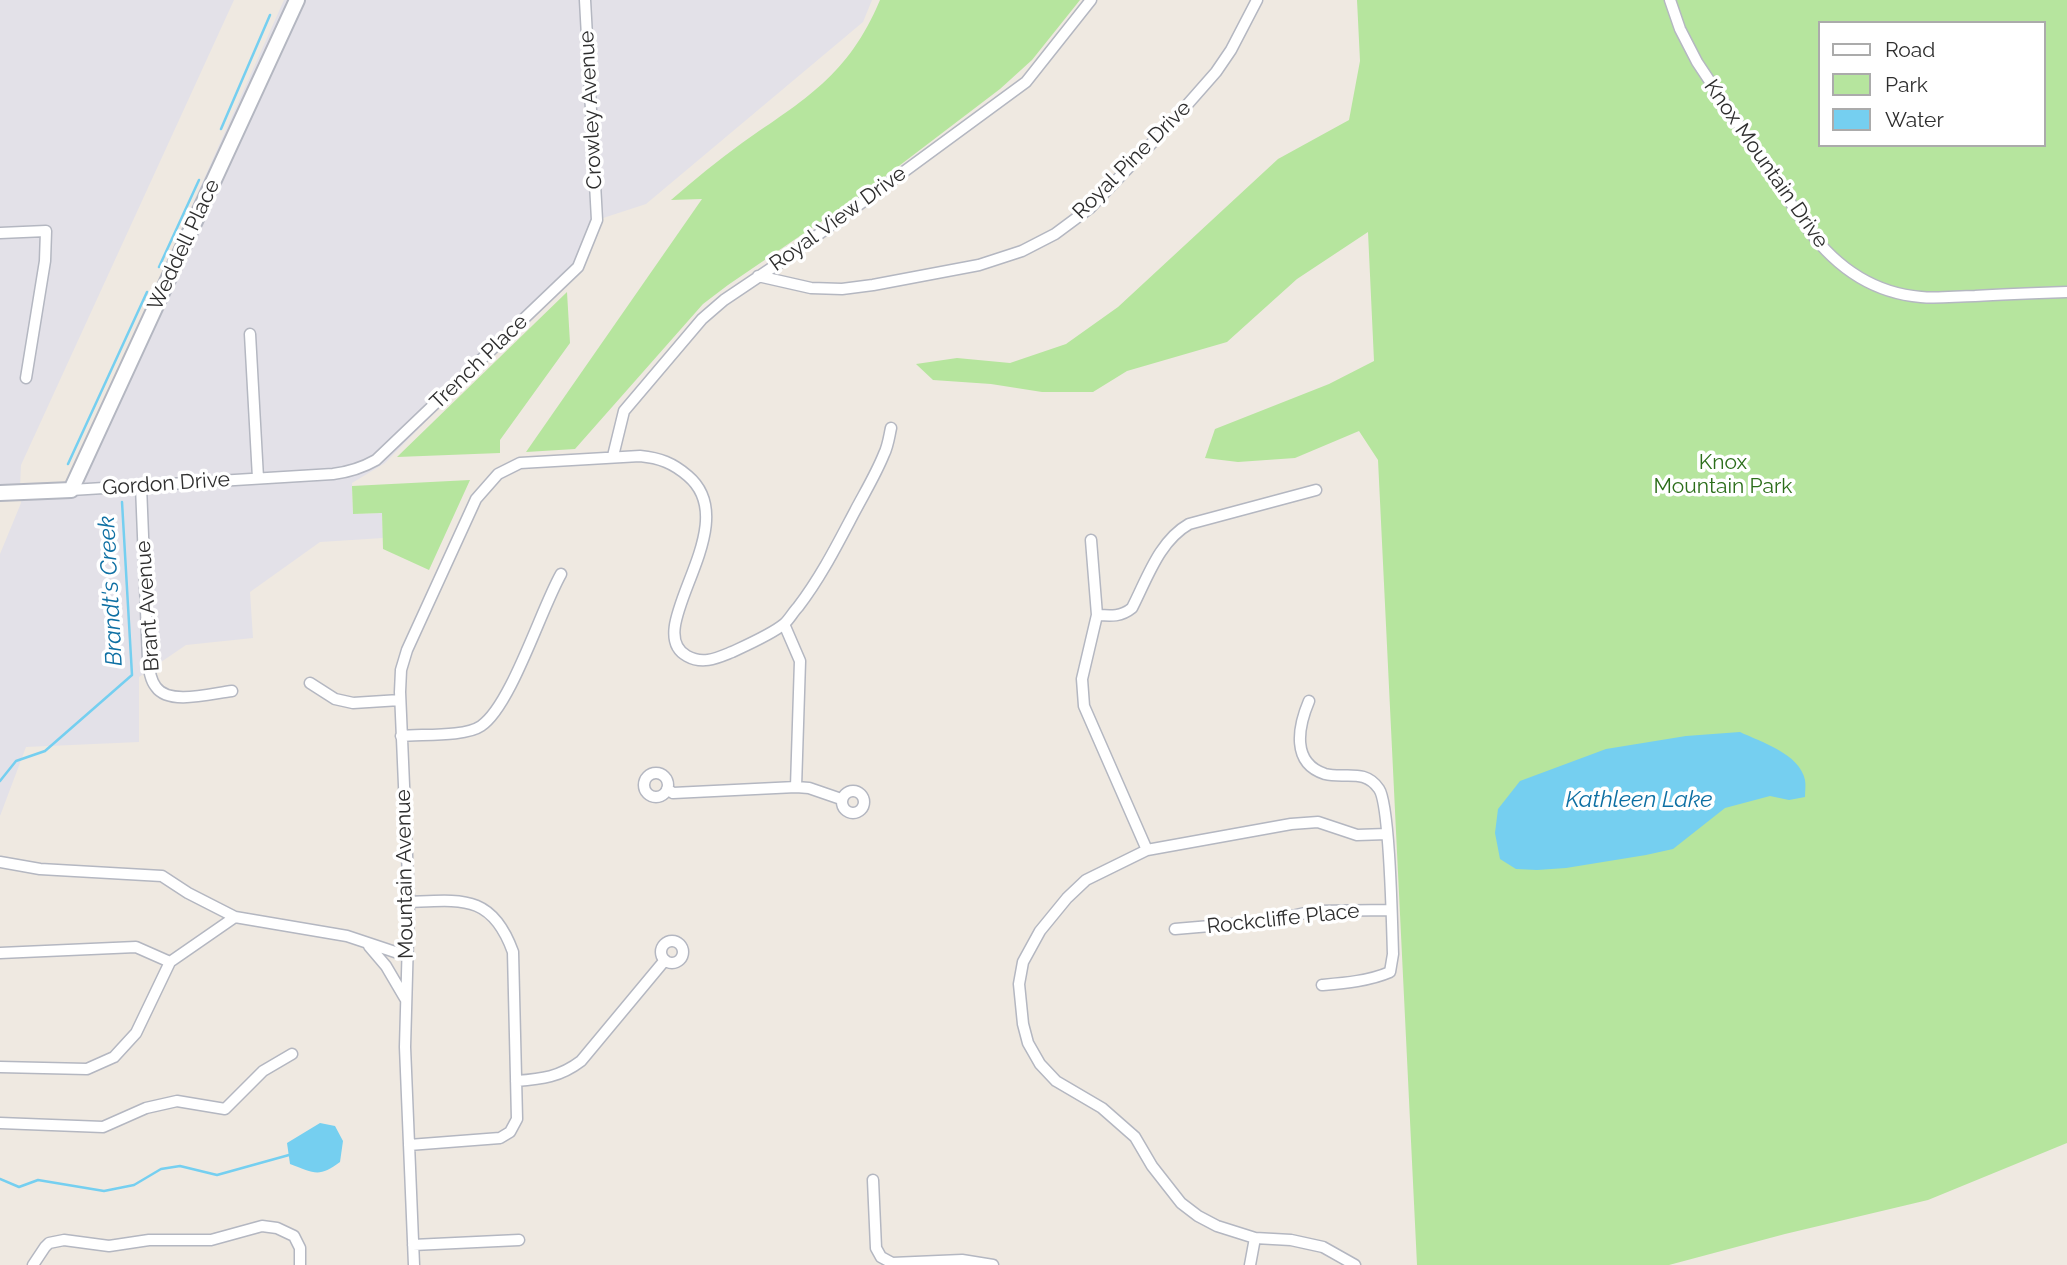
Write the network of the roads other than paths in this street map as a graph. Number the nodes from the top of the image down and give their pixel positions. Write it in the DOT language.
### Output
graph roads {
  1 [pos="297,0"];
  2 [pos="585,0"];
  3 [pos="1091,0"];
  4 [pos="1256,0"];
  5 [pos="1670,0"];
  6 [pos="597,220"];
  7 [pos="0,233"];
  8 [pos="758,276"];
  9 [pos="2067,292"];
  10 [pos="250,334"];
  11 [pos="26,379"];
  12 [pos="891,428"];
  13 [pos="613,456"];
  14 [pos="332,474"];
  15 [pos="258,478"];
  16 [pos="141,486"];
  17 [pos="71,490"];
  18 [pos="1316,490"];
  19 [pos="0,493"];
  20 [pos="1091,540"];
  21 [pos="561,573"];
  22 [pos="1097,615"];
  23 [pos="784,624"];
  24 [pos="310,683"];
  25 [pos="232,691"];
  26 [pos="400,700"];
  27 [pos="1308,701"];
  28 [pos="401,736"];
  29 [pos="796,787"];
  30 [pos="667,789"];
  31 [pos="841,799"];
  32 [pos="1387,834"];
  33 [pos="1147,850"];
  34 [pos="0,862"];
  35 [pos="409,902"];
  36 [pos="1390,910"];
  37 [pos="235,917"];
  38 [pos="1175,929"];
  39 [pos="367,943"];
  40 [pos="0,953"];
  41 [pos="407,956"];
  42 [pos="665,960"];
  43 [pos="170,962"];
  44 [pos="1322,985"];
  45 [pos="406,1000"];
  46 [pos="292,1054"];
  47 [pos="0,1067"];
  48 [pos="516,1081"];
  49 [pos="0,1123"];
  50 [pos="409,1145"];
  51 [pos="873,1180"];
  52 [pos="1255,1238"];
  53 [pos="519,1240"];
  54 [pos="413,1245"];
  55 [pos="972,1263"];
  56 [pos="33,1265"];
  57 [pos="300,1265"];
  58 [pos="414,1265"];
  59 [pos="993,1265"];
  60 [pos="1250,1265"];
  61 [pos="1355,1265"];
  1 -- 17 [label="street, Weddell Place"];
  2 -- 6 [label="street, Crowley Avenue"];
  3 -- 8 [label="street, Royal View Drive"];
  4 -- 8 [label="street, Royal Pine Drive"];
  5 -- 9 [label="street, Knox Mountain Drive"];
  6 -- 14 [label="street, Trench Place"];
  7 -- 11 [label="street"];
  8 -- 13 [label="street, Royal View Drive"];
  10 -- 15 [label="street"];
  12 -- 23 [label="street"];
  13 -- 23 [label="street, Mountain Avenue"];
  13 -- 26 [label="street, Mountain Avenue"];
  14 -- 15 [label="street, Gordon Drive"];
  15 -- 16 [label="street, Gordon Drive"];
  16 -- 17 [label="street, Gordon Drive"];
  16 -- 25 [label="street, Brant Avenue"];
  17 -- 19 [label="street, Gordon Drive"];
  18 -- 22 [label="street"];
  20 -- 22 [label="street"];
  21 -- 28 [label="street"];
  22 -- 33 [label="street"];
  23 -- 29 [label="street"];
  24 -- 26 [label="street"];
  26 -- 28 [label="street, Mountain Avenue"];
  27 -- 32 [label="street"];
  28 -- 35 [label="street, Mountain Avenue"];
  29 -- 30 [label="street"];
  29 -- 31 [label="street"];
  32 -- 33 [label="street"];
  32 -- 36 [label="street"];
  33 -- 52 [label="street"];
  34 -- 37 [label="street"];
  35 -- 41 [label="street, Mountain Avenue"];
  35 -- 48 [label="street"];
  36 -- 38 [label="street, Rockcliffe Place"];
  36 -- 44 [label="street"];
  37 -- 39 [label="street"];
  37 -- 43 [label="street"];
  39 -- 41 [label="street"];
  39 -- 45 [label="street"];
  40 -- 43 [label="street"];
  41 -- 45 [label="street, Mountain Avenue"];
  42 -- 48 [label="street"];
  43 -- 47 [label="street"];
  45 -- 50 [label="street, Mountain Avenue"];
  46 -- 49 [label="street"];
  48 -- 50 [label="street"];
  50 -- 54 [label="street, Mountain Avenue"];
  51 -- 55 [label="street"];
  52 -- 60 [label="street"];
  52 -- 61 [label="street"];
  53 -- 54 [label="street"];
  54 -- 58 [label="street, Mountain Avenue"];
  55 -- 59 [label="street"];
  56 -- 57 [label="street"];
}
